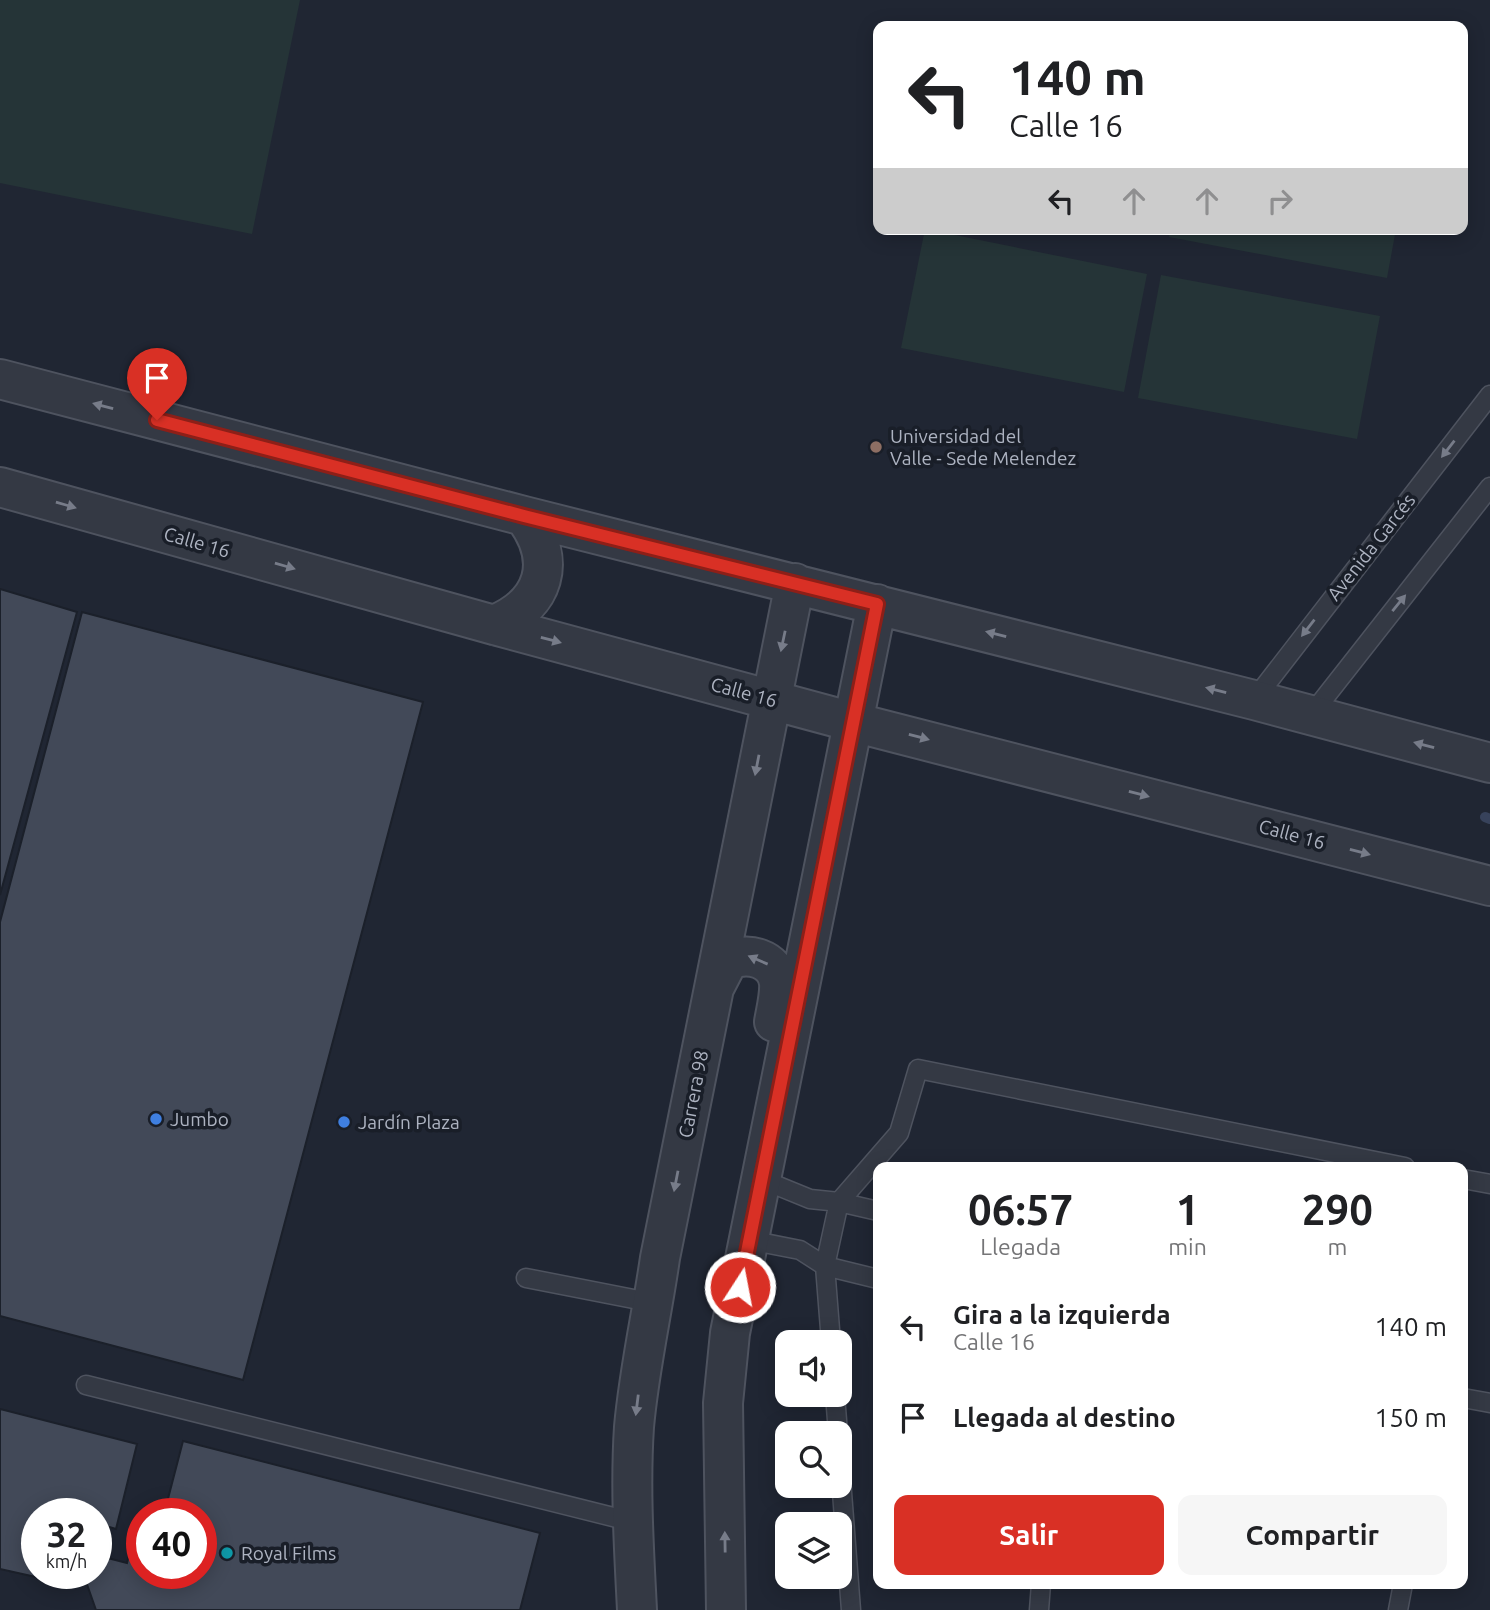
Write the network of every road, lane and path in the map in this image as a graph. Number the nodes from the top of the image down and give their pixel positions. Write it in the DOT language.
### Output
graph roads {
  1 [pos="0,379"];
  2 [pos="1490,395"];
  3 [pos="1476,413"];
  4 [pos="1490,426"];
  5 [pos="0,487"];
  6 [pos="1490,487"];
  7 [pos="524,516"];
  8 [pos="795,583"];
  9 [pos="877,604"];
  10 [pos="494,625"];
  11 [pos="771,698"];
  12 [pos="1254,700"];
  13 [pos="1311,715"];
  14 [pos="853,722"];
  15 [pos="1490,763"];
  16 [pos="1490,886"];
  17 [pos="715,986"];
  18 [pos="779,1085"];
  19 [pos="874,1162"];
  20 [pos="1380,1162"];
  21 [pos="873,1163"];
  22 [pos="761,1180"];
  23 [pos="1468,1180"];
  24 [pos="1490,1184"];
  25 [pos="839,1202"];
  26 [pos="873,1210"];
  27 [pos="749,1240"];
  28 [pos="825,1266"];
  29 [pos="526,1278"];
  30 [pos="873,1278"];
  31 [pos="653,1303"];
  32 [pos="830,1330"];
  33 [pos="86,1385"];
  34 [pos="1468,1399"];
  35 [pos="1490,1403"];
  36 [pos="843,1498"];
  37 [pos="633,1522"];
  38 [pos="1041,1589"];
  39 [pos="1402,1589"];
  40 [pos="637,1610"];
  41 [pos="726,1610"];
  42 [pos="851,1610"];
  43 [pos="1039,1610"];
  44 [pos="1398,1610"];
  7 -- 1 [label="street, one-way"];
  2 -- 3 [label="lane, Avenida Garcés"];
  3 -- 4 [label="lane"];
  3 -- 12 [label="lane, Avenida Garcés, one-way"];
  5 -- 10 [label="street, Calle 16, one-way"];
  13 -- 6 [label="lane, one-way"];
  7 -- 8 [label="street"];
  7 -- 10 [label="street"];
  8 -- 9 [label="street"];
  8 -- 11 [label="street, Carrera 98, one-way"];
  12 -- 9 [label="street, one-way"];
  9 -- 14 [label="street"];
  10 -- 11 [label="street, Calle 16, one-way"];
  11 -- 14 [label="street, Calle 16"];
  11 -- 17 [label="street, Carrera 98, one-way"];
  12 -- 13 [label="street"];
  15 -- 13 [label="street, one-way"];
  14 -- 16 [label="street, Calle 16, one-way"];
  14 -- 18 [label="street"];
  18 -- 17 [label="street, one-way"];
  17 -- 31 [label="street, Carrera 98, one-way"];
  18 -- 22 [label="street"];
  19 -- 20 [label="lane"];
  21 -- 25 [label="lane"];
  22 -- 25 [label="lane"];
  22 -- 27 [label="street"];
  23 -- 24 [label="lane"];
  25 -- 26 [label="lane"];
  25 -- 28 [label="lane"];
  27 -- 28 [label="lane"];
  41 -- 27 [label="street, one-way"];
  28 -- 30 [label="lane"];
  28 -- 32 [label="lane"];
  29 -- 31 [label="lane"];
  31 -- 37 [label="street, Carrera 98, one-way"];
  33 -- 37 [label="lane"];
  34 -- 35 [label="lane"];
  36 -- 42 [label="lane"];
  37 -- 40 [label="street, Carrera 98"];
  38 -- 43 [label="lane"];
  39 -- 44 [label="lane"];
}
